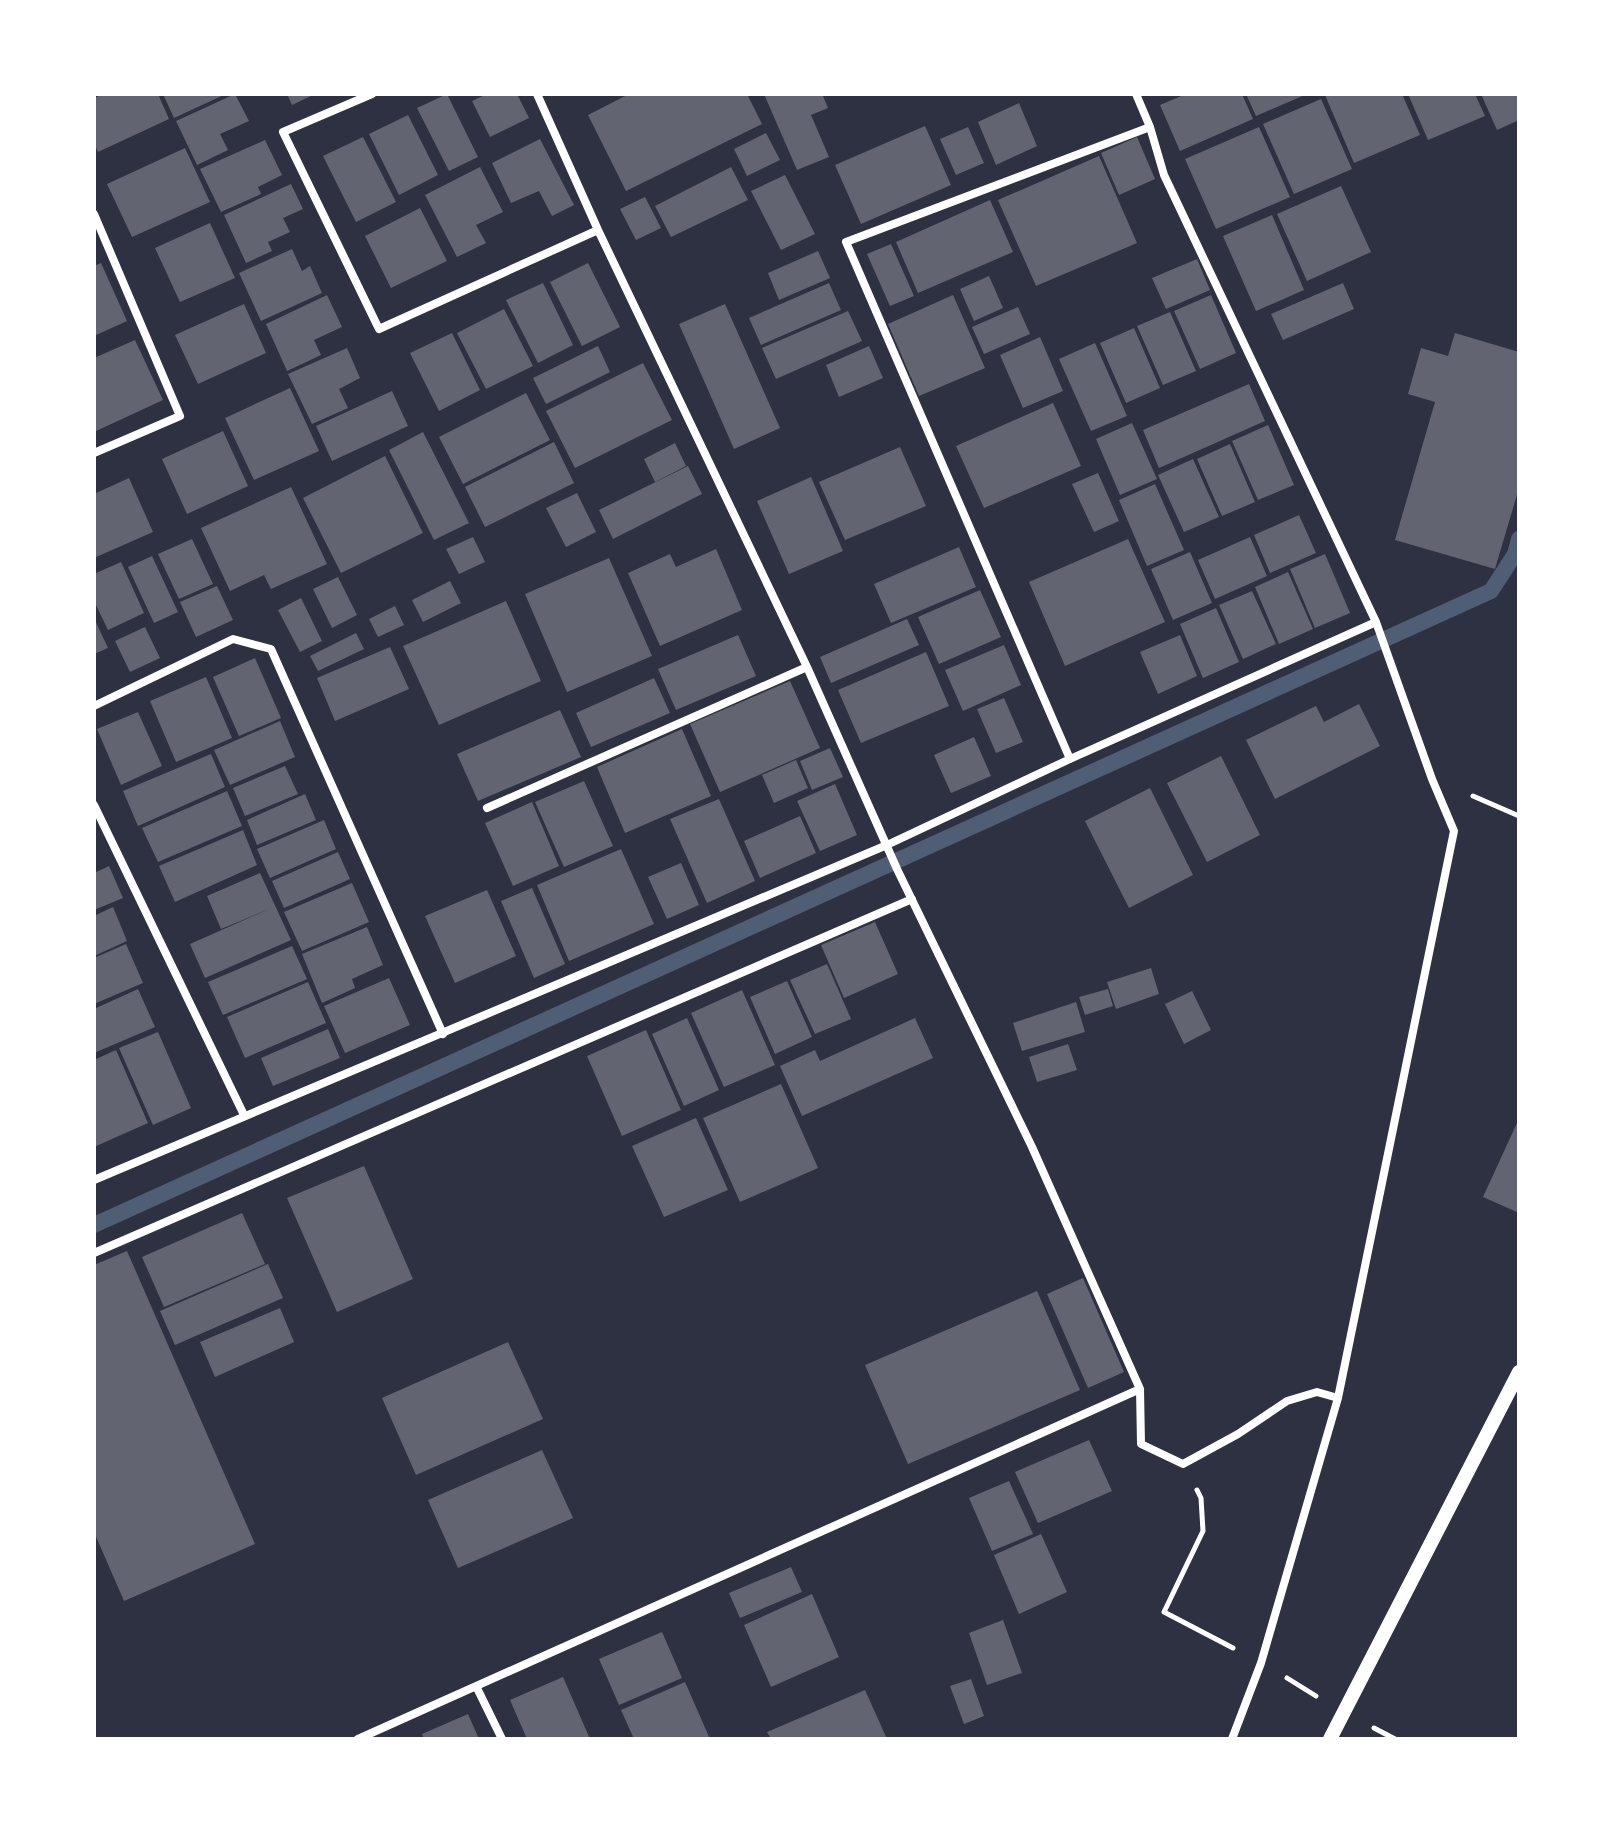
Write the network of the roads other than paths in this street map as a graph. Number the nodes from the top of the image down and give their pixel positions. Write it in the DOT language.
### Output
graph roads {
  1 [pos="372,94"];
  2 [pos="537,94"];
  3 [pos="1136,94"];
  4 [pos="1150,127"];
  5 [pos="94,214"];
  6 [pos="598,230"];
  7 [pos="94,453"];
  8 [pos="1376,622"];
  9 [pos="807,667"];
  10 [pos="94,706"];
  11 [pos="1070,759"];
  12 [pos="94,805"];
  13 [pos="487,808"];
  14 [pos="887,845"];
  15 [pos="912,899"];
  16 [pos="443,1034"];
  17 [pos="244,1115"];
  18 [pos="94,1180"];
  19 [pos="94,1253"];
  20 [pos="1519,1372"];
  21 [pos="1140,1389"];
  22 [pos="1338,1398"];
  23 [pos="477,1688"];
  24 [pos="358,1739"];
  25 [pos="502,1739"];
  26 [pos="1232,1739"];
  27 [pos="1330,1739"];
  1 -- 6 [label="street"];
  2 -- 6 [label="street"];
  3 -- 4 [label="street"];
  4 -- 8 [label="street"];
  4 -- 11 [label="street"];
  5 -- 7 [label="street"];
  6 -- 9 [label="street"];
  8 -- 11 [label="street"];
  8 -- 22 [label="street"];
  9 -- 13 [label="street"];
  9 -- 14 [label="street"];
  10 -- 16 [label="street"];
  11 -- 14 [label="street"];
  12 -- 17 [label="street"];
  14 -- 15 [label="street"];
  14 -- 16 [label="street"];
  15 -- 19 [label="street"];
  15 -- 21 [label="street"];
  16 -- 17 [label="street"];
  17 -- 18 [label="street"];
  20 -- 27 [label="street"];
  21 -- 22 [label="street"];
  21 -- 23 [label="street"];
  22 -- 26 [label="street"];
  23 -- 24 [label="street"];
  23 -- 25 [label="street"];
}
